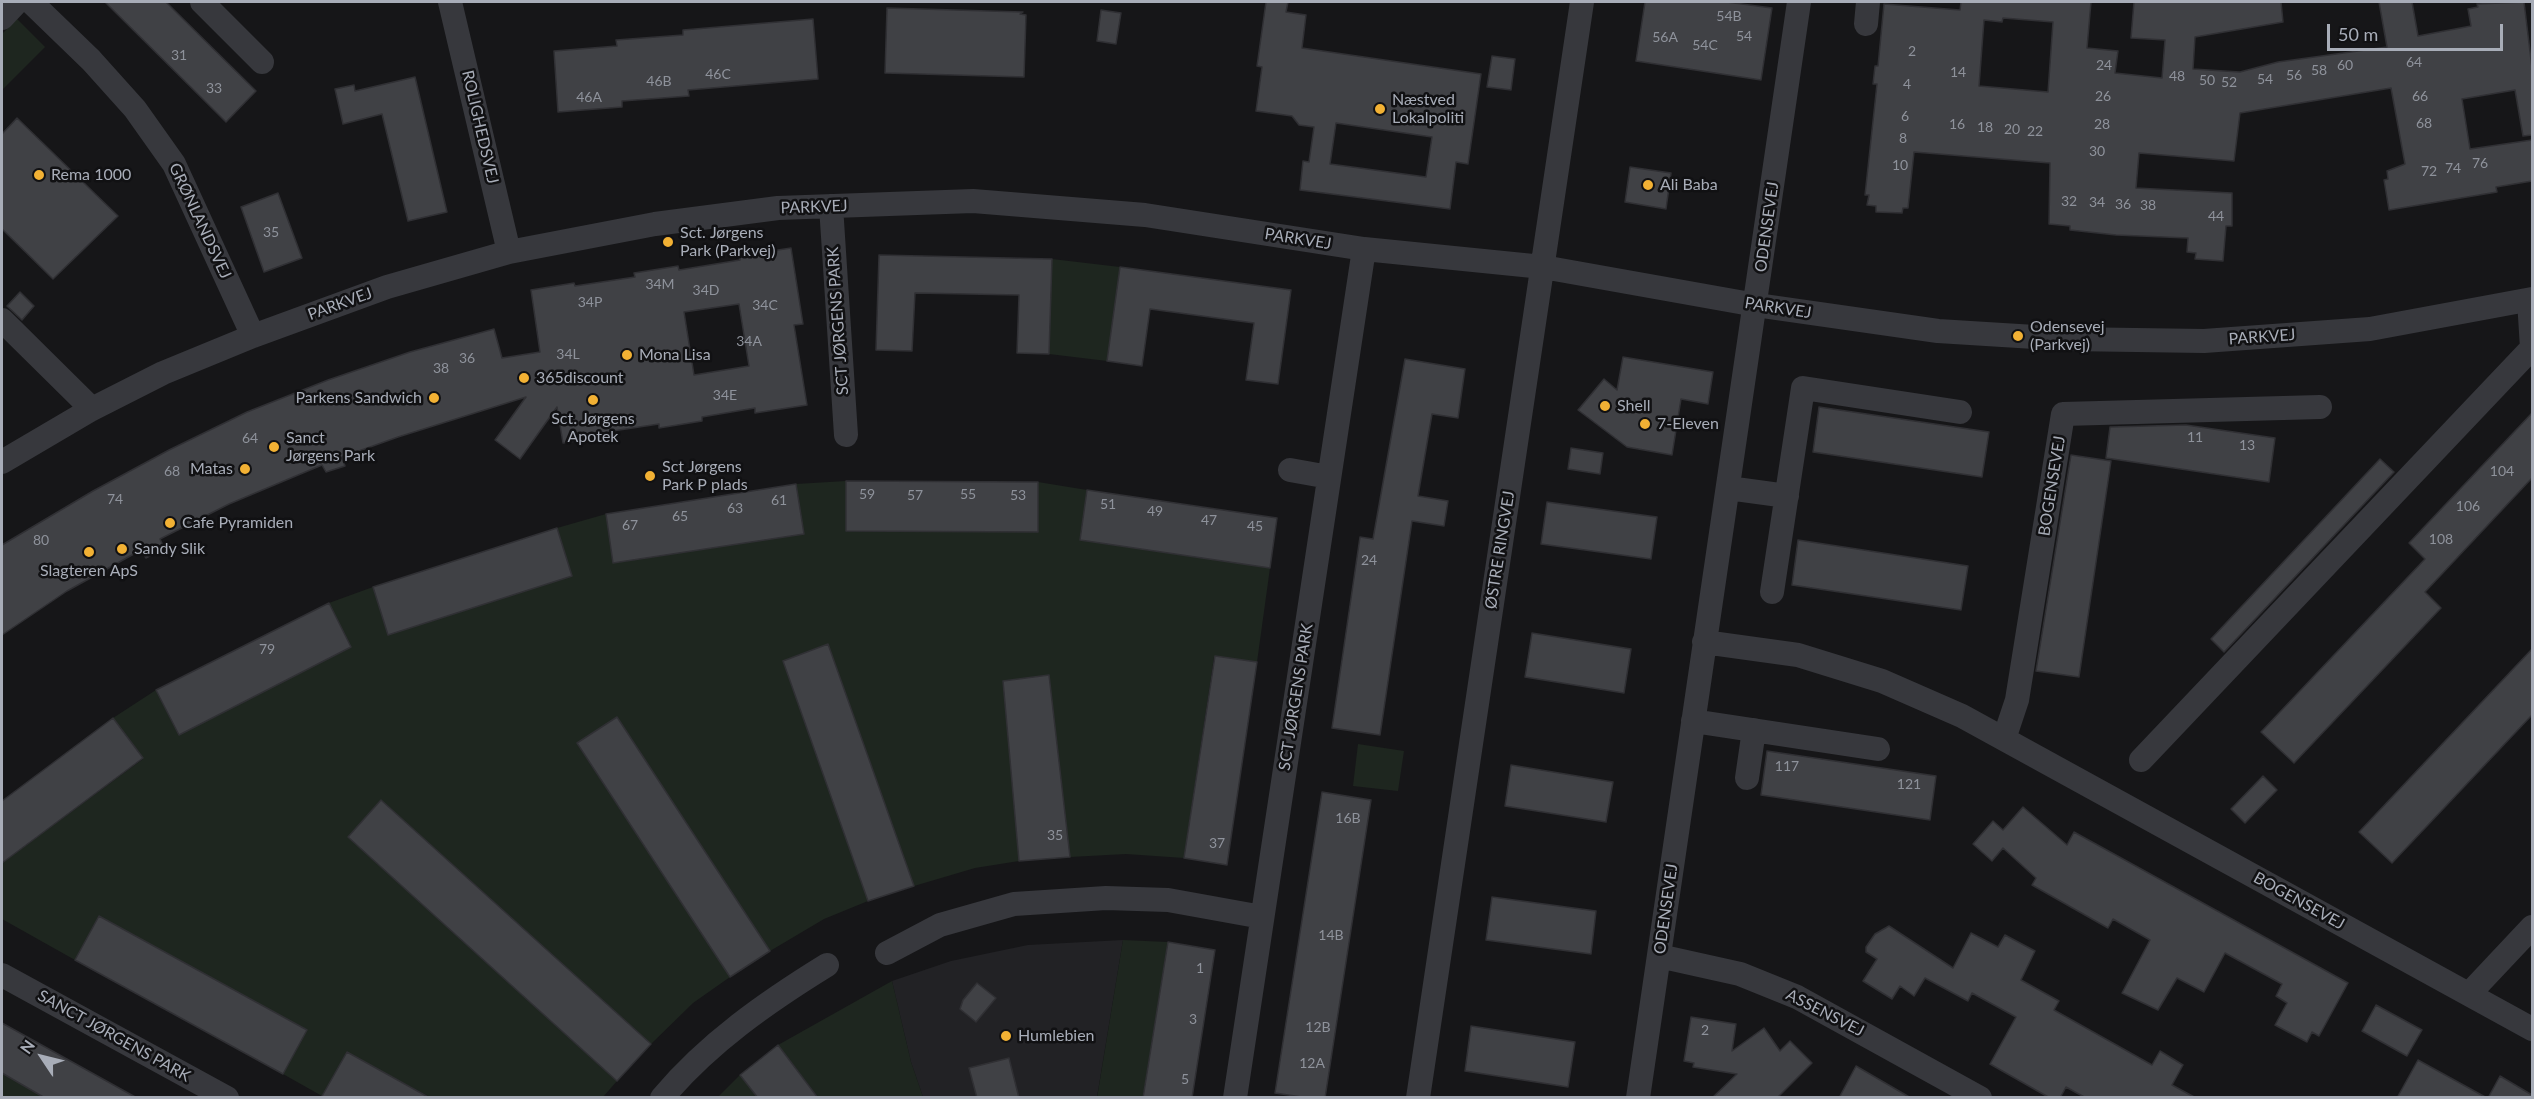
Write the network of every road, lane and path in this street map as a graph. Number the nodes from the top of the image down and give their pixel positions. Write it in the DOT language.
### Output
graph roads {
  1 [pos="202,2"];
  2 [pos="450,2"];
  3 [pos="1582,2"];
  4 [pos="1799,2"];
  5 [pos="32,3"];
  6 [pos="2,18"];
  7 [pos="262,62"];
  8 [pos="831,206"];
  9 [pos="1364,249"];
  10 [pos="509,252"];
  11 [pos="1543,267"];
  12 [pos="2531,299"];
  13 [pos="1756,305"];
  14 [pos="2,320"];
  15 [pos="253,336"];
  16 [pos="2320,407"];
  17 [pos="92,409"];
  18 [pos="1960,412"];
  19 [pos="846,435"];
  20 [pos="2,462"];
  21 [pos="1290,470"];
  22 [pos="1329,477"];
  23 [pos="1728,488"];
  24 [pos="1787,496"];
  25 [pos="1773,592"];
  26 [pos="1704,642"];
  27 [pos="1693,721"];
  28 [pos="1754,730"];
  29 [pos="2004,739"];
  30 [pos="1878,749"];
  31 [pos="2141,760"];
  32 [pos="1747,778"];
  33 [pos="1262,917"];
  34 [pos="2532,927"];
  35 [pos="887,953"];
  36 [pos="1659,956"];
  37 [pos="827,965"];
  38 [pos="2,975"];
  39 [pos="2469,994"];
  40 [pos="2532,1029"];
  41 [pos="227,1098"];
  42 [pos="662,1098"];
  43 [pos="1235,1098"];
  44 [pos="1418,1098"];
  45 [pos="1638,1098"];
  46 [pos="1980,1098"];
  1 -- 7 [label="street"];
  2 -- 10 [label="street, ROLIGHEDSVEJ"];
  3 -- 11 [label="street, ØSTRE RINGVEJ"];
  4 -- 13 [label="street, ODENSEVEJ"];
  5 -- 6 [label="street, GRØNLANDSVEJ"];
  5 -- 15 [label="street, GRØNLANDSVEJ"];
  8 -- 9 [label="street, PARKVEJ"];
  8 -- 10 [label="street, PARKVEJ"];
  8 -- 19 [label="street, SCT JØRGENS PARK"];
  9 -- 11 [label="street, PARKVEJ"];
  9 -- 22 [label="street, SCT JØRGENS PARK"];
  10 -- 15 [label="street, PARKVEJ"];
  11 -- 13 [label="street, PARKVEJ"];
  11 -- 44 [label="street, ØSTRE RINGVEJ"];
  12 -- 13 [label="street, PARKVEJ"];
  12 -- 31 [label="street, PARKVEJ"];
  13 -- 23 [label="street, ODENSEVEJ"];
  14 -- 17 [label="street"];
  15 -- 17 [label="street, PARKVEJ"];
  16 -- 29 [label="street, BOGENSEVEJ"];
  17 -- 20 [label="street, PARKVEJ"];
  18 -- 24 [label="street"];
  21 -- 22 [label="street"];
  22 -- 33 [label="street, SCT JØRGENS PARK"];
  23 -- 24 [label="street"];
  23 -- 26 [label="street, ODENSEVEJ"];
  24 -- 25 [label="street"];
  26 -- 27 [label="street, ODENSEVEJ"];
  26 -- 29 [label="street, BOGENSEVEJ"];
  27 -- 28 [label="street"];
  27 -- 36 [label="street, ODENSEVEJ"];
  28 -- 30 [label="street"];
  28 -- 32 [label="street"];
  29 -- 39 [label="street, BOGENSEVEJ"];
  33 -- 35 [label="street"];
  33 -- 43 [label="street, SCT JØRGENS PARK"];
  34 -- 39 [label="street"];
  36 -- 45 [label="street, ODENSEVEJ"];
  36 -- 46 [label="street, ASSENSVEJ"];
  37 -- 42 [label="street"];
  38 -- 41 [label="street, SANCT JØRGENS PARK"];
  39 -- 40 [label="street, BOGENSEVEJ"];
}
